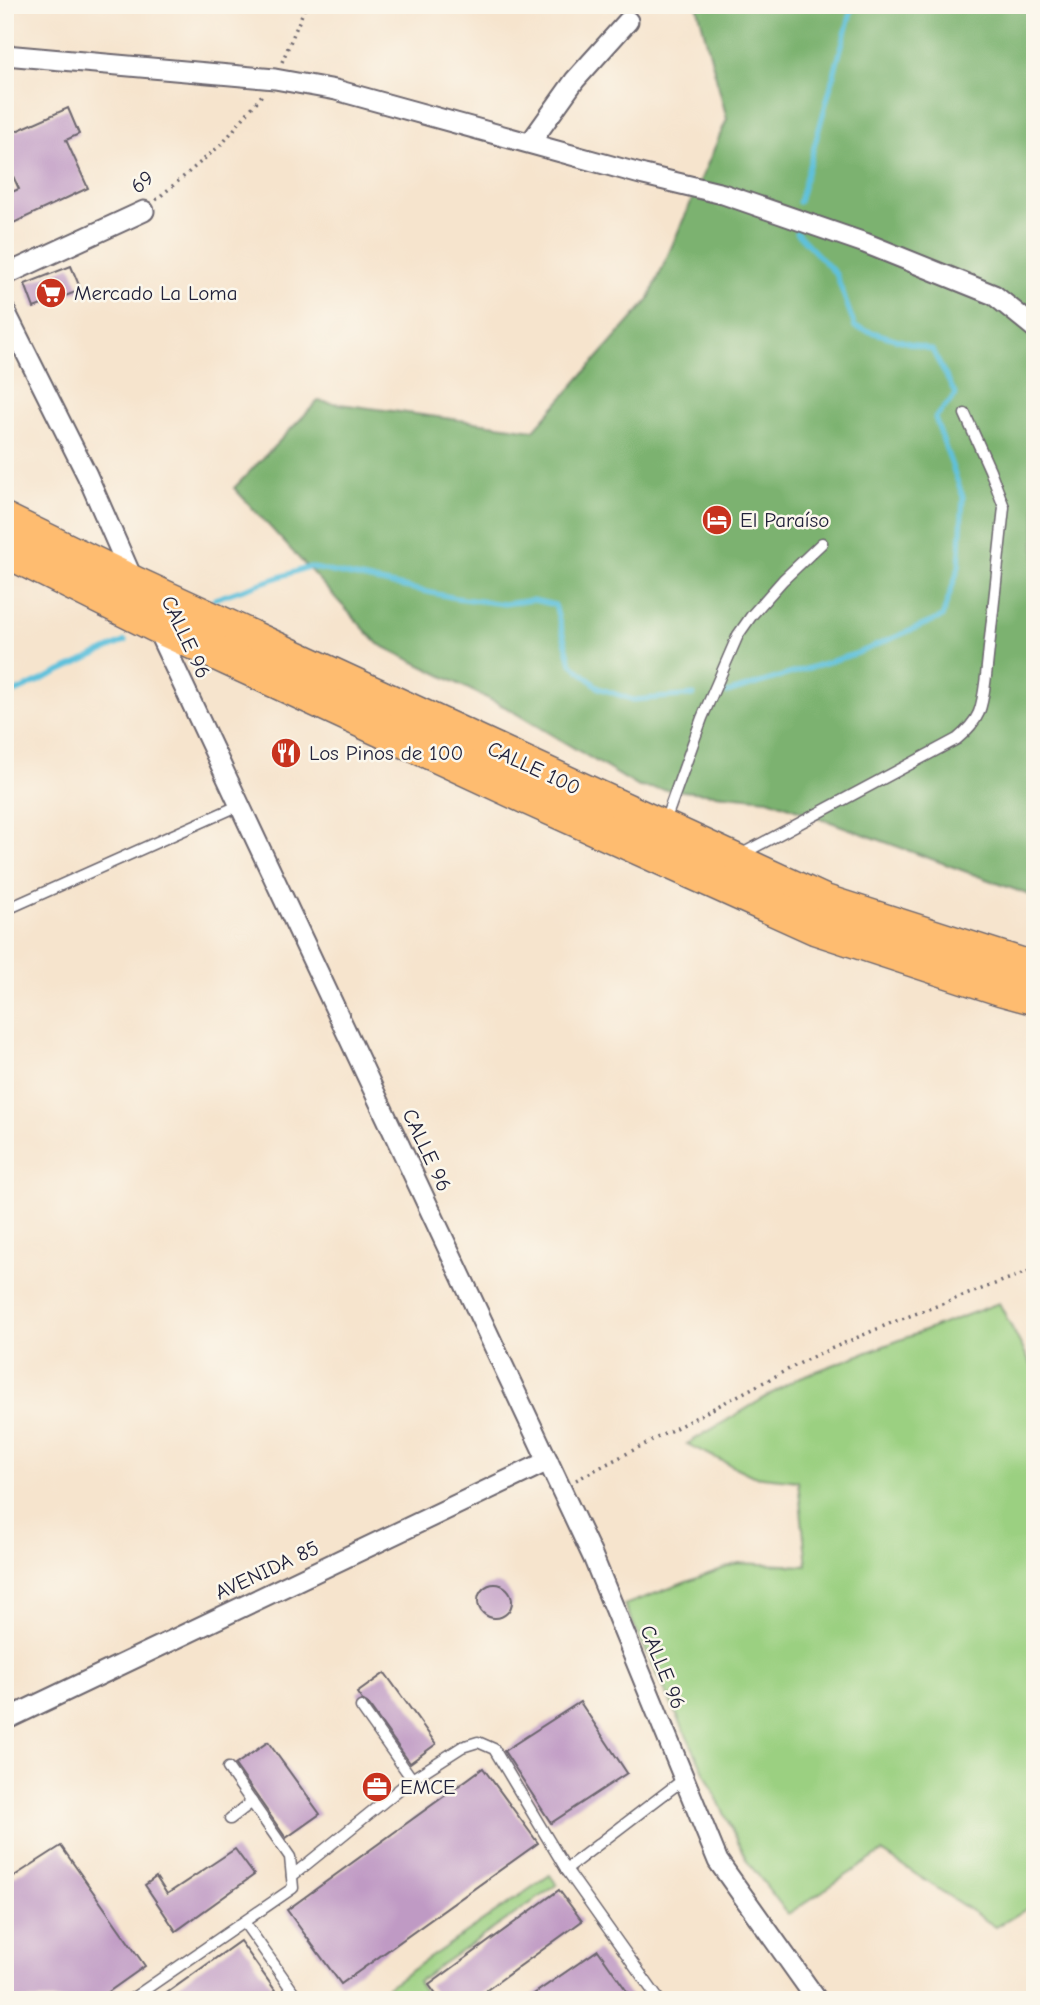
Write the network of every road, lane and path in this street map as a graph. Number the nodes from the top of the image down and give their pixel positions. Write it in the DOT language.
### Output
graph roads {
  1 [pos="306,5"];
  2 [pos="628,21"];
  3 [pos="5,55"];
  4 [pos="275,79"];
  5 [pos="530,143"];
  6 [pos="144,211"];
  7 [pos="5,275"];
  8 [pos="5,311"];
  9 [pos="1035,328"];
  10 [pos="11,334"];
  11 [pos="965,414"];
  12 [pos="5,521"];
  13 [pos="821,543"];
  14 [pos="5,550"];
  15 [pos="136,585"];
  16 [pos="155,624"];
  17 [pos="240,805"];
  18 [pos="663,828"];
  19 [pos="732,860"];
  20 [pos="5,910"];
  21 [pos="1035,970"];
  22 [pos="1035,997"];
  23 [pos="1035,1269"];
  24 [pos="548,1461"];
  25 [pos="561,1488"];
  26 [pos="361,1707"];
  27 [pos="5,1720"];
  28 [pos="229,1768"];
  29 [pos="412,1779"];
  30 [pos="684,1779"];
  31 [pos="252,1802"];
  32 [pos="230,1819"];
  33 [pos="566,1869"];
  34 [pos="292,1876"];
  35 [pos="244,1922"];
  36 [pos="130,2000"];
  37 [pos="299,2000"];
  38 [pos="659,2000"];
  39 [pos="817,2000"];
  1 -- 4 [label="path, 69"];
  2 -- 5 [label="street"];
  3 -- 4 [label="street"];
  4 -- 5 [label="street"];
  4 -- 6 [label="path, 69"];
  5 -- 9 [label="street"];
  6 -- 7 [label="street, 69"];
  8 -- 10 [label="street, CALLE 96"];
  10 -- 15 [label="street, CALLE 96"];
  11 -- 19 [label="lane"];
  12 -- 15 [label="highway, CALLE 100"];
  13 -- 18 [label="lane"];
  14 -- 16 [label="highway, CALLE 100"];
  15 -- 16 [label="street, CALLE 96"];
  15 -- 18 [label="highway, CALLE 100"];
  16 -- 17 [label="street, CALLE 96"];
  16 -- 22 [label="highway, CALLE 100"];
  17 -- 20 [label="lane"];
  17 -- 24 [label="street, CALLE 96"];
  18 -- 19 [label="highway, CALLE 100"];
  19 -- 21 [label="highway, CALLE 100"];
  23 -- 25 [label="path"];
  24 -- 25 [label="street, CALLE 96"];
  24 -- 27 [label="street, AVENIDA 85"];
  25 -- 30 [label="street, CALLE 96"];
  26 -- 29 [label="lane"];
  28 -- 31 [label="lane"];
  29 -- 33 [label="lane"];
  29 -- 34 [label="lane"];
  30 -- 33 [label="lane"];
  30 -- 39 [label="street, CALLE 96"];
  31 -- 32 [label="lane"];
  31 -- 34 [label="lane"];
  33 -- 38 [label="lane"];
  34 -- 35 [label="lane"];
  35 -- 36 [label="lane"];
  35 -- 37 [label="lane"];
}
